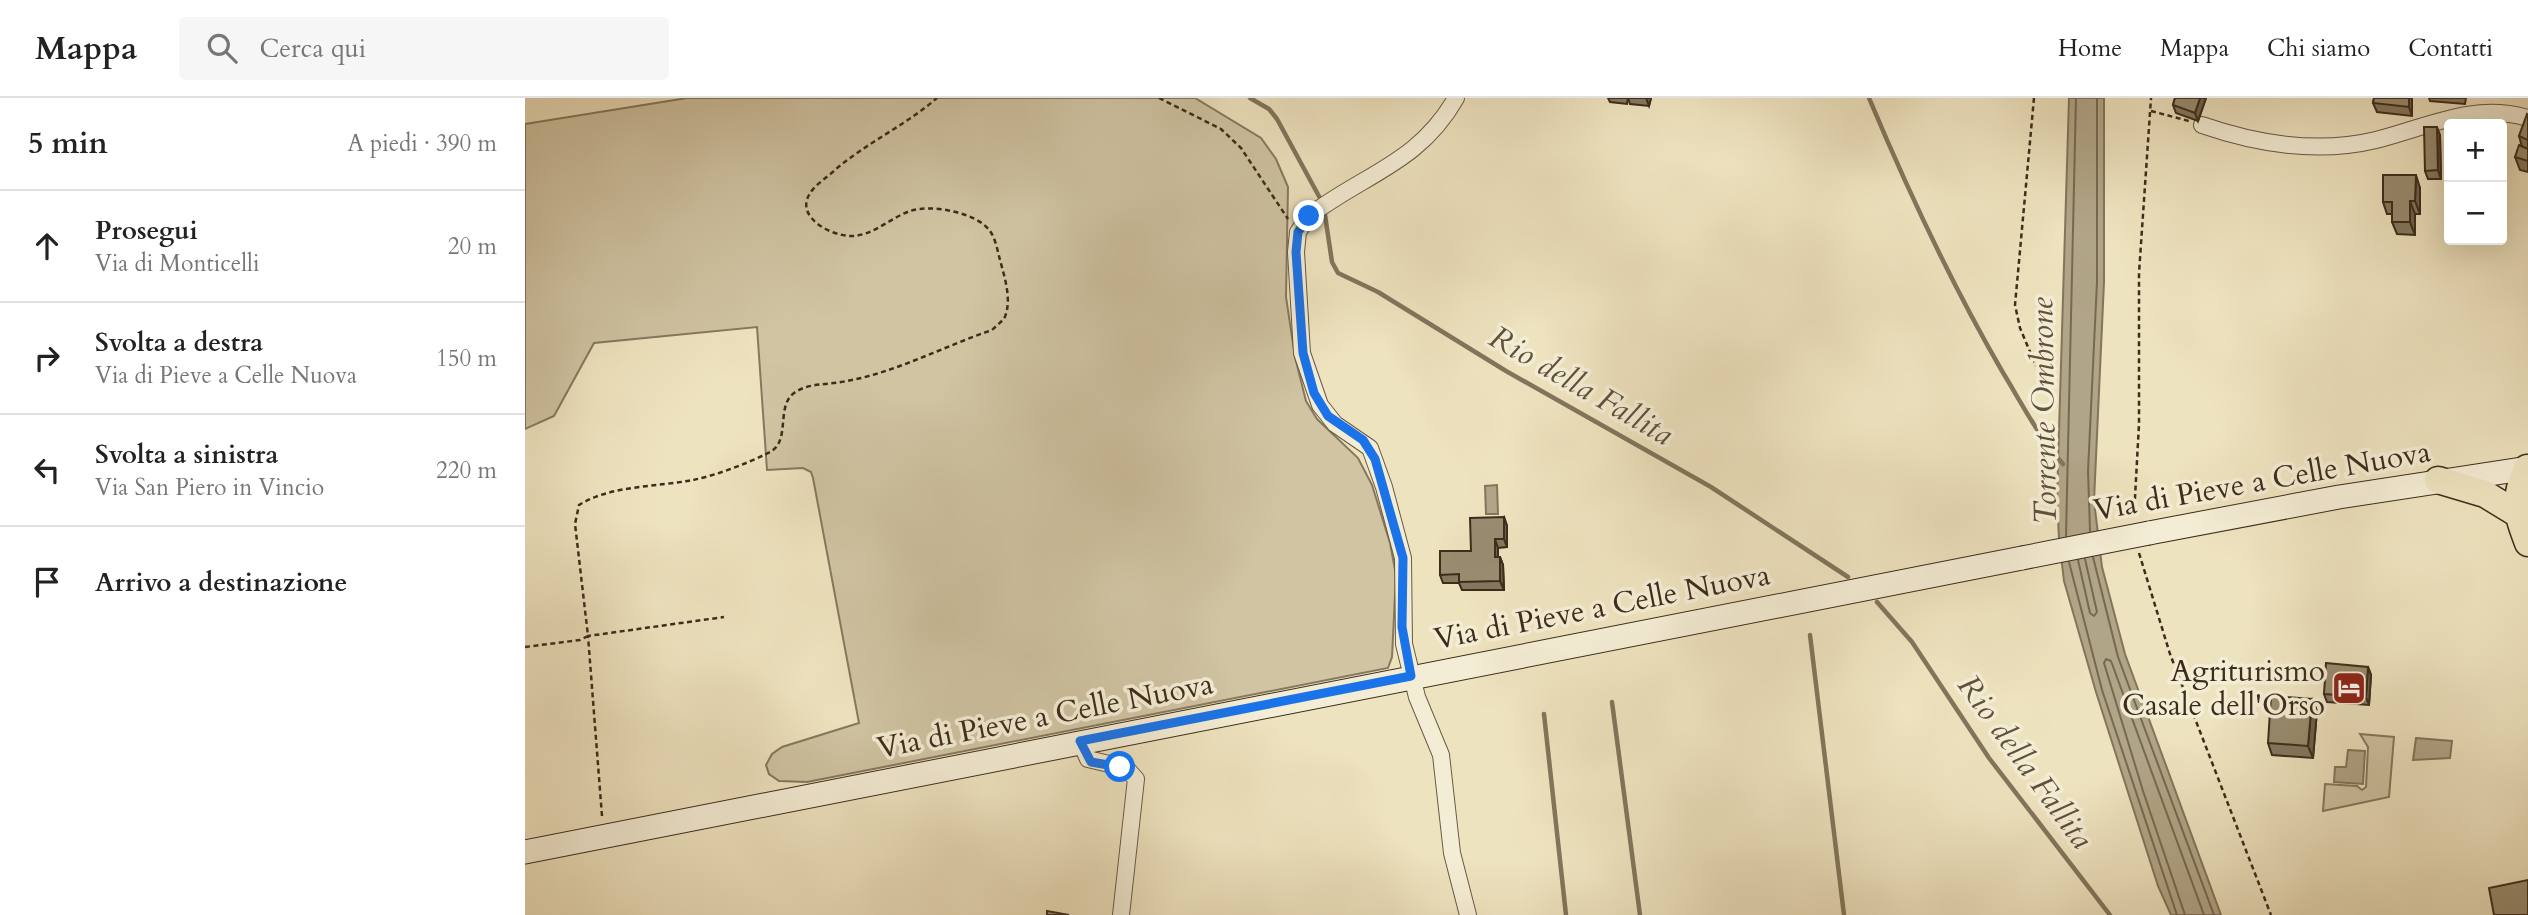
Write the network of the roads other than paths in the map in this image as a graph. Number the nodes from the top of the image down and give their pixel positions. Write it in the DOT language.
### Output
graph roads {
  1 [pos="1455,98"];
  2 [pos="2528,117"];
  3 [pos="2202,125"];
  4 [pos="2528,468"];
  5 [pos="2438,480"];
  6 [pos="2516,513"];
  7 [pos="2528,543"];
  8 [pos="1411,676"];
  9 [pos="1080,741"];
  10 [pos="525,852"];
  11 [pos="1121,915"];
  12 [pos="1468,915"];
  1 -- 8 [label="street"];
  2 -- 3 [label="street"];
  4 -- 5 [label="main road, Via di Pieve a Celle Nuova"];
  4 -- 6 [label="highway"];
  5 -- 6 [label="highway"];
  5 -- 8 [label="main road, Via di Pieve a Celle Nuova, bridge"];
  6 -- 7 [label="highway"];
  8 -- 9 [label="main road, Via di Pieve a Celle Nuova"];
  8 -- 12 [label="street"];
  9 -- 10 [label="main road, Via di Pieve a Celle Nuova"];
  9 -- 11 [label="street"];
}
